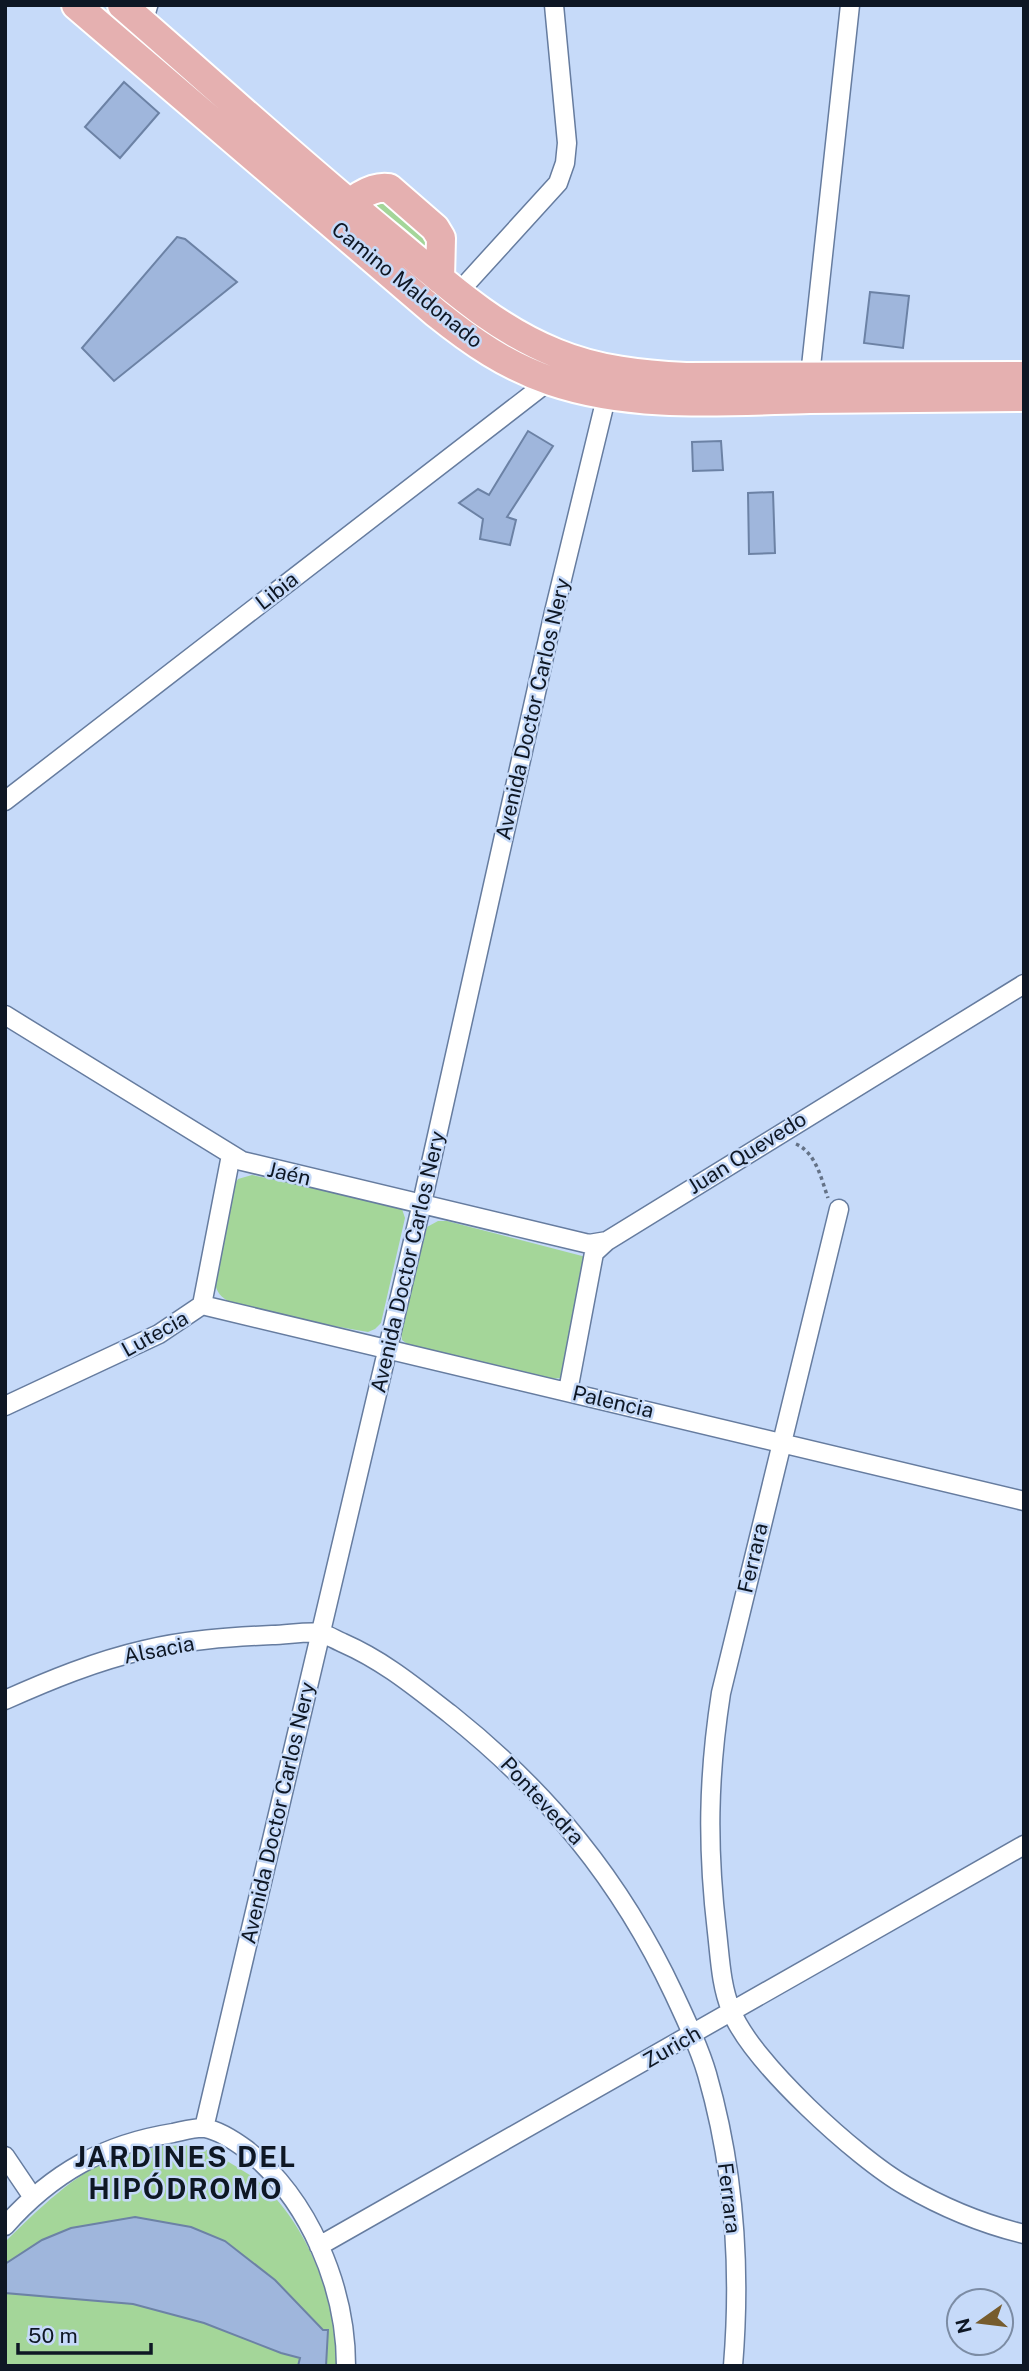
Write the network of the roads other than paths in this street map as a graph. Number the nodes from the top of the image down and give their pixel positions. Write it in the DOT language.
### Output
graph roads {
  1 [pos="76,5"];
  2 [pos="122,5"];
  3 [pos="554,5"];
  4 [pos="850,5"];
  5 [pos="150,16"];
  6 [pos="340,213"];
  7 [pos="449,286"];
  8 [pos="1024,376"];
  9 [pos="549,381"];
  10 [pos="809,389"];
  11 [pos="607,394"];
  12 [pos="1024,397"];
  13 [pos="5,801"];
  14 [pos="1024,984"];
  15 [pos="5,1015"];
  16 [pos="231,1155"];
  17 [pos="422,1203"];
  18 [pos="839,1209"];
  19 [pos="607,1241"];
  20 [pos="202,1306"];
  21 [pos="388,1349"];
  22 [pos="568,1391"];
  23 [pos="5,1406"];
  24 [pos="781,1442"];
  25 [pos="1024,1501"];
  26 [pos="321,1633"];
  27 [pos="5,1700"];
  28 [pos="1024,1845"];
  29 [pos="731,2012"];
  30 [pos="693,2035"];
  31 [pos="204,2128"];
  32 [pos="5,2156"];
  33 [pos="32,2196"];
  34 [pos="5,2226"];
  35 [pos="1024,2234"];
  36 [pos="319,2246"];
  37 [pos="346,2366"];
  38 [pos="733,2366"];
  1 -- 6 [label="main road, Camino Maldonado"];
  2 -- 5 [label="main road, Camino Maldonado"];
  3 -- 7 [label="street"];
  4 -- 10 [label="street"];
  5 -- 6 [label="main road, Camino Maldonado"];
  6 -- 7 [label="main road, Camino Maldonado"];
  6 -- 7 [label="main road"];
  6 -- 9 [label="main road, Camino Maldonado"];
  7 -- 10 [label="main road, Camino Maldonado"];
  8 -- 10 [label="main road, Camino Maldonado"];
  9 -- 11 [label="main road, Camino Maldonado"];
  9 -- 13 [label="street, Libia"];
  10 -- 11 [label="main road, Camino Maldonado"];
  10 -- 12 [label="main road, Camino Maldonado"];
  11 -- 17 [label="street, Avenida Doctor Carlos Nery"];
  14 -- 19 [label="street, Juan Quevedo"];
  15 -- 16 [label="street, Jaén"];
  16 -- 17 [label="street, Jaén"];
  16 -- 20 [label="street, Lutecia"];
  17 -- 19 [label="street, Jaén"];
  17 -- 21 [label="street, Avenida Doctor Carlos Nery"];
  18 -- 24 [label="street, Ferrara"];
  19 -- 22 [label="street, Juan Quevedo"];
  20 -- 21 [label="street, Palencia"];
  20 -- 23 [label="street, Lutecia"];
  21 -- 22 [label="street, Palencia"];
  21 -- 26 [label="street, Avenida Doctor Carlos Nery"];
  22 -- 24 [label="street, Palencia"];
  24 -- 25 [label="street, Palencia"];
  24 -- 29 [label="street, Ferrara"];
  26 -- 27 [label="street, Alsacia"];
  26 -- 30 [label="street, Pontevedra"];
  26 -- 31 [label="street, Avenida Doctor Carlos Nery"];
  28 -- 29 [label="street, Zurich"];
  29 -- 30 [label="street, Zurich"];
  29 -- 35 [label="street"];
  30 -- 36 [label="street, Zurich"];
  30 -- 38 [label="street, Ferrara"];
  31 -- 33 [label="street"];
  31 -- 36 [label="street"];
  32 -- 33 [label="street"];
  33 -- 34 [label="street"];
  36 -- 37 [label="street"];
}
